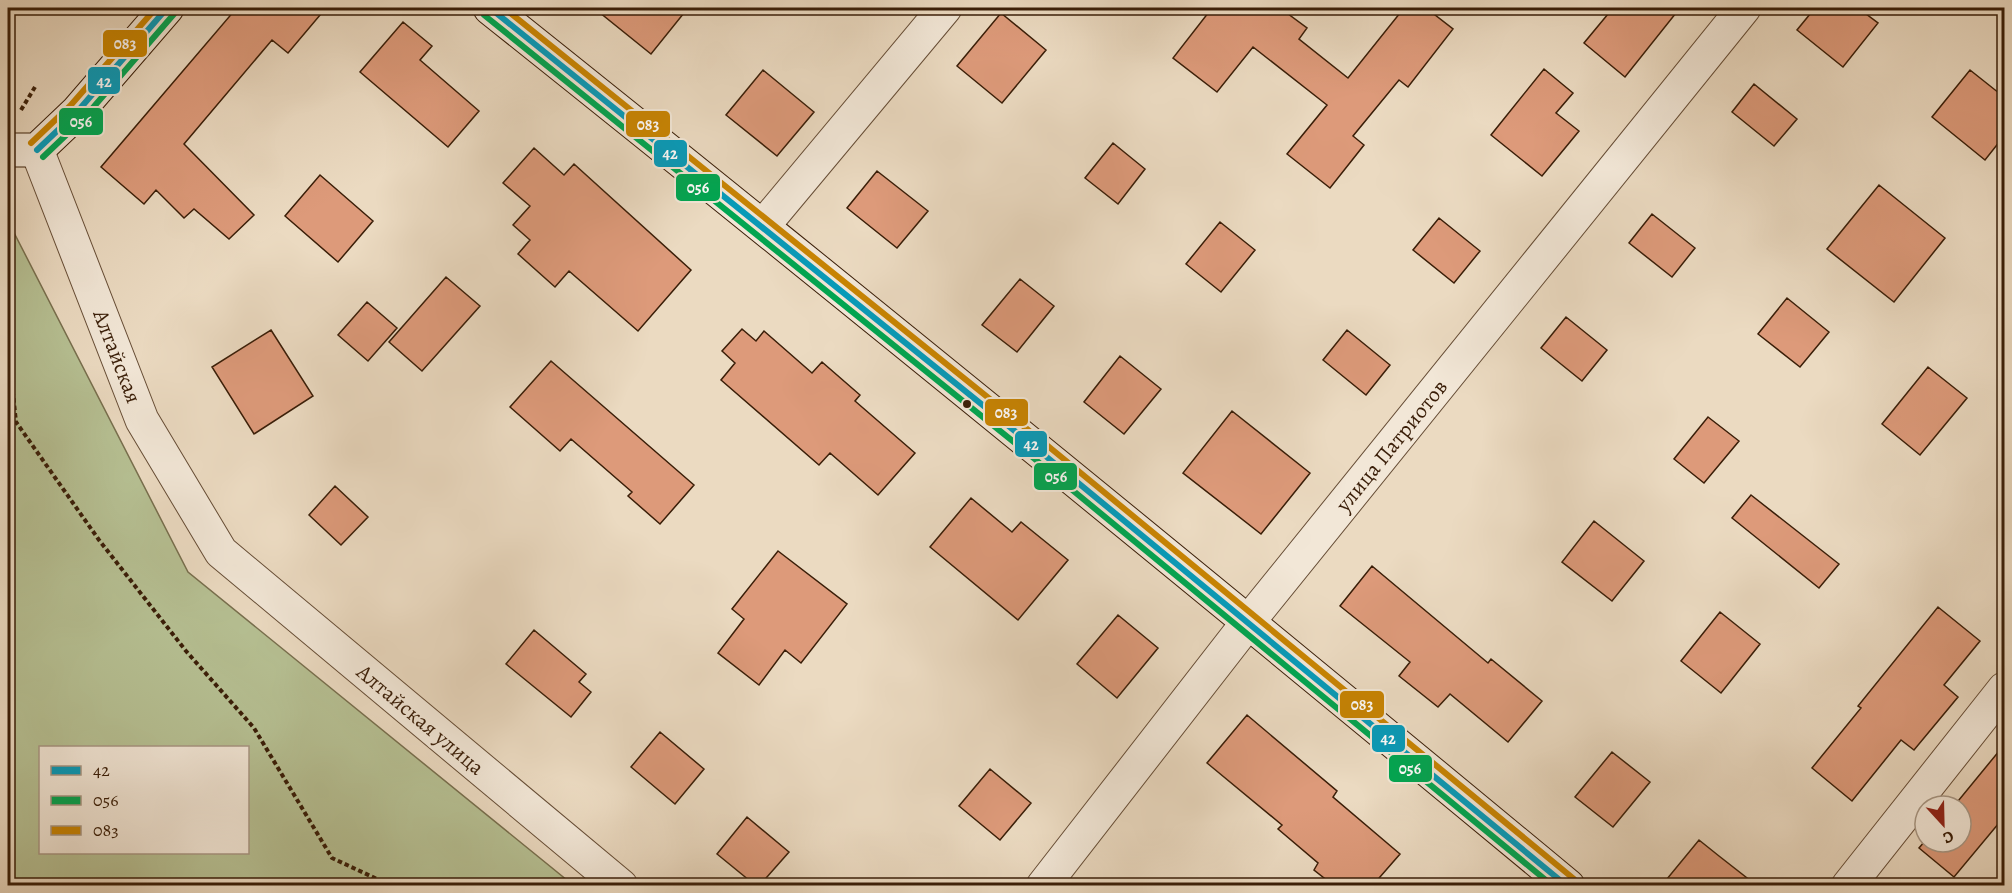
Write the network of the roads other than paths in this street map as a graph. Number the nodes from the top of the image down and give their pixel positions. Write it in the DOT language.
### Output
graph roads {
  1 [pos="167,8"];
  2 [pos="490,8"];
  3 [pos="945,8"];
  4 [pos="1744,8"];
  5 [pos="22,150"];
  6 [pos="763,226"];
  7 [pos="221,552"];
  8 [pos="1249,621"];
  9 [pos="2004,689"];
  10 [pos="621,885"];
  11 [pos="1043,885"];
  12 [pos="1568,885"];
  13 [pos="1848,885"];
  1 -- 5 [label="street"];
  2 -- 6 [label="street"];
  3 -- 6 [label="street"];
  4 -- 8 [label="street, улица Патриотов"];
  5 -- 7 [label="street, Алтайская"];
  6 -- 8 [label="street"];
  7 -- 10 [label="street, Алтайская улица"];
  8 -- 11 [label="street, улица Патриотов"];
  8 -- 12 [label="street"];
  9 -- 13 [label="street"];
}
